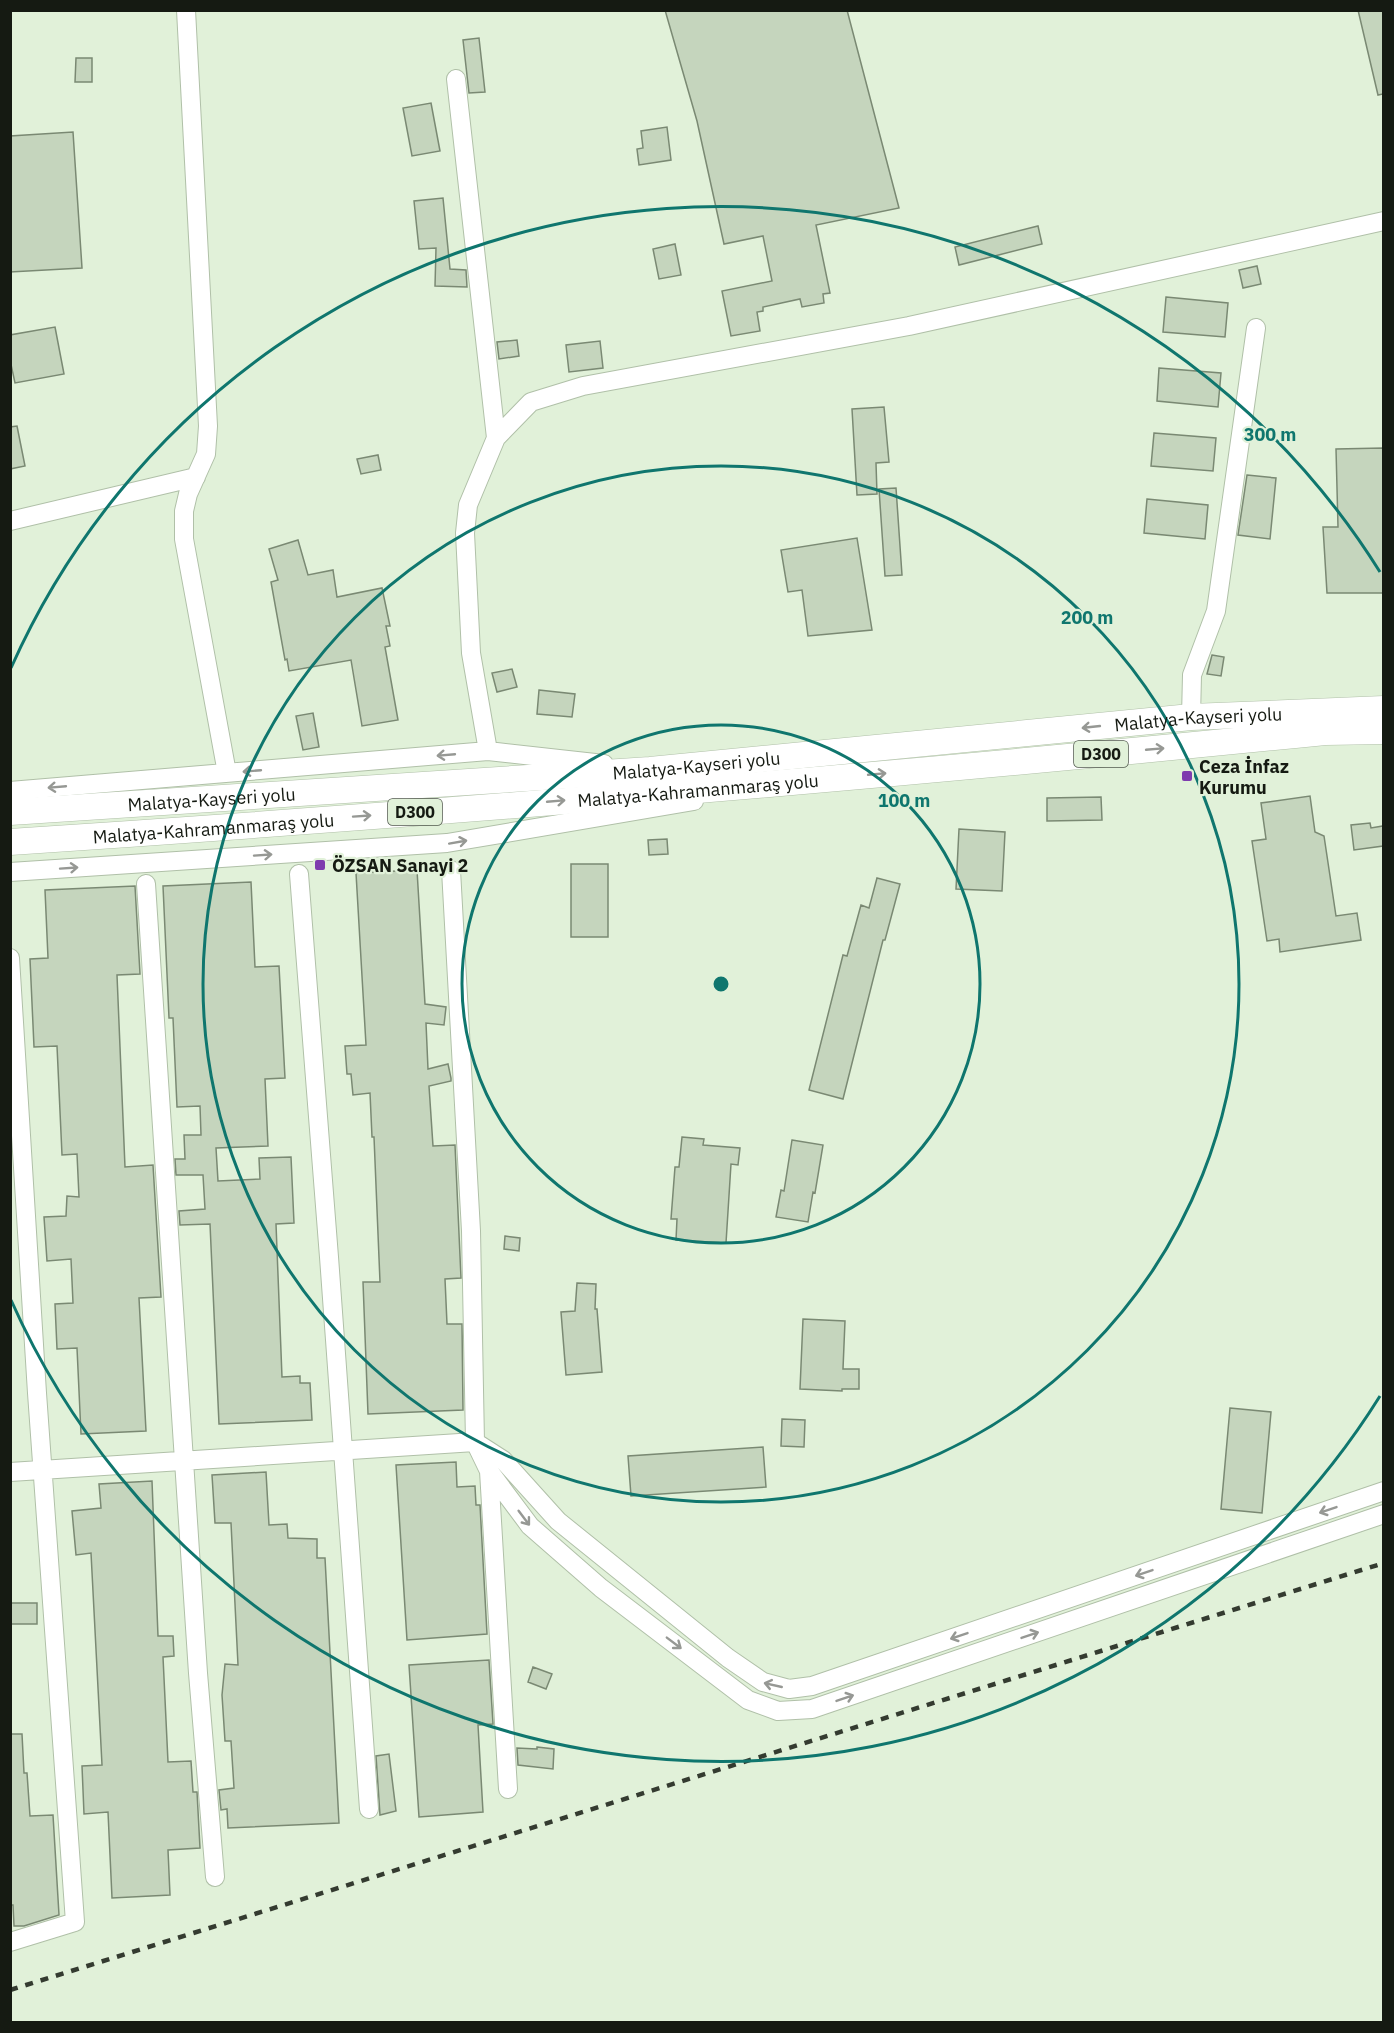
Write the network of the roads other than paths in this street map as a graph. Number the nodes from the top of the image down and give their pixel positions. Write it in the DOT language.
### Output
graph roads {
  1 [pos="186,10"];
  2 [pos="456,79"];
  3 [pos="1383,221"];
  4 [pos="1256,328"];
  5 [pos="496,438"];
  6 [pos="196,477"];
  7 [pos="10,521"];
  8 [pos="1383,691"];
  9 [pos="1383,709"];
  10 [pos="1191,717"];
  11 [pos="1383,731"];
  12 [pos="1325,732"];
  13 [pos="1383,741"];
  14 [pos="488,751"];
  15 [pos="650,770"];
  16 [pos="227,773"];
  17 [pos="819,779"];
  18 [pos="10,791"];
  19 [pos="10,812"];
  20 [pos="10,842"];
  21 [pos="452,870"];
  22 [pos="10,872"];
  23 [pos="299,874"];
  24 [pos="146,884"];
  25 [pos="10,958"];
  26 [pos="475,1442"];
  27 [pos="343,1450"];
  28 [pos="183,1461"];
  29 [pos="489,1471"];
  30 [pos="10,1472"];
  31 [pos="43,1472"];
  32 [pos="1383,1491"];
  33 [pos="1383,1514"];
  34 [pos="508,1789"];
  35 [pos="369,1809"];
  36 [pos="215,1877"];
  37 [pos="10,1942"];
  1 -- 6 [label="street"];
  2 -- 5 [label="street"];
  3 -- 5 [label="street"];
  4 -- 10 [label="street"];
  5 -- 14 [label="street"];
  6 -- 7 [label="street"];
  6 -- 16 [label="street"];
  8 -- 10 [label="highway"];
  9 -- 10 [label="highway, Malatya-Kayseri yolu / D300"];
  10 -- 15 [label="highway, Malatya-Kayseri yolu / D300, one-way"];
  11 -- 12 [label="highway, Malatya-Kahramanmaraş yolu / D300"];
  12 -- 13 [label="highway"];
  17 -- 12 [label="highway, Malatya-Kahramanmaraş yolu / D300, one-way"];
  14 -- 15 [label="street"];
  14 -- 16 [label="street, one-way"];
  15 -- 19 [label="highway, Malatya-Kayseri yolu / D300"];
  16 -- 18 [label="street, one-way"];
  20 -- 17 [label="highway, Malatya-Kahramanmaraş yolu / D300, one-way"];
  22 -- 17 [label="street, one-way"];
  21 -- 26 [label="street"];
  23 -- 27 [label="street"];
  24 -- 28 [label="street"];
  25 -- 31 [label="street"];
  26 -- 27 [label="street"];
  26 -- 29 [label="street"];
  32 -- 26 [label="street, one-way"];
  27 -- 28 [label="street"];
  27 -- 35 [label="street"];
  28 -- 31 [label="street"];
  28 -- 36 [label="street"];
  29 -- 33 [label="street, one-way"];
  29 -- 34 [label="street"];
  30 -- 31 [label="street"];
  31 -- 37 [label="street"];
}
